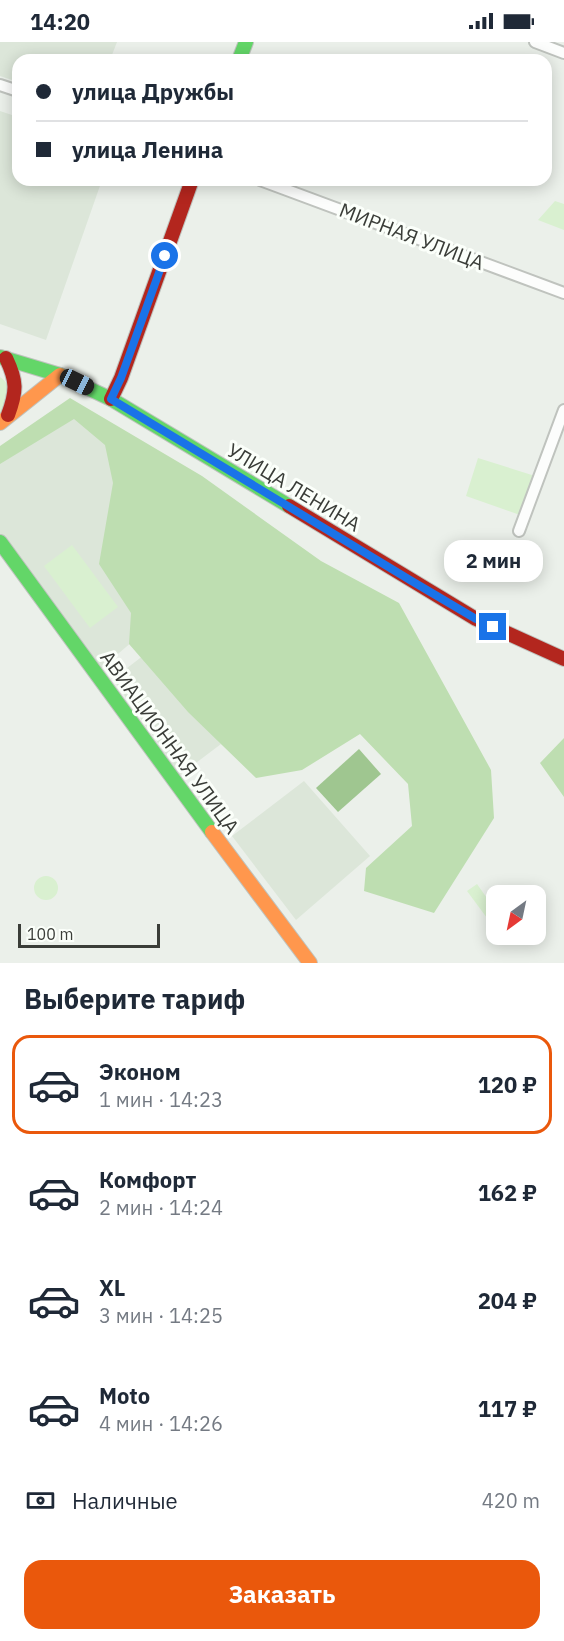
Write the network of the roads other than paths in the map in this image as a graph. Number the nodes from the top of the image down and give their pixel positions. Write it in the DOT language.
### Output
graph roads {
  1 [pos="535,42"];
  2 [pos="548,44"];
  3 [pos="564,52"];
  4 [pos="190,186"];
  5 [pos="277,186"];
  6 [pos="564,293"];
  7 [pos="3,357"];
  8 [pos="60,375"];
  9 [pos="111,399"];
  10 [pos="564,410"];
  11 [pos="3,421"];
  12 [pos="519,531"];
  13 [pos="0,542"];
  14 [pos="564,659"];
  15 [pos="310,963"];
  1 -- 2 [label="street"];
  2 -- 3 [label="street"];
  4 -- 9 [label="street"];
  5 -- 6 [label="street, МИРНАЯ УЛИЦА"];
  7 -- 8 [label="street, УЛИЦА ЛЕНИНА"];
  7 -- 11 [label="street"];
  8 -- 9 [label="street, УЛИЦА ЛЕНИНА"];
  8 -- 11 [label="street"];
  9 -- 14 [label="street, УЛИЦА ЛЕНИНА"];
  10 -- 12 [label="street"];
  13 -- 15 [label="street, АВИАЦИОННАЯ УЛИЦА"];
}
